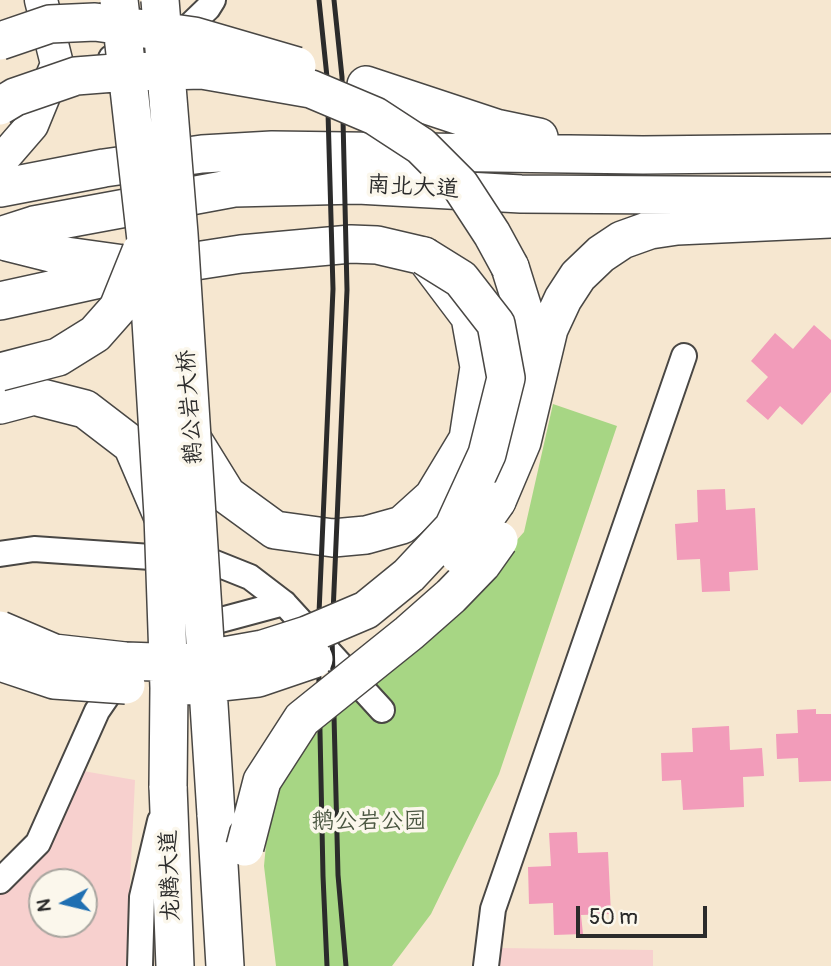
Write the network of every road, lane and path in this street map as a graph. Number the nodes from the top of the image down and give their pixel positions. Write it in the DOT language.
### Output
graph roads {
  1 [pos="41,0"];
  2 [pos="119,0"];
  3 [pos="160,0"];
  4 [pos="214,0"];
  5 [pos="0,41"];
  6 [pos="57,64"];
  7 [pos="0,106"];
  8 [pos="831,153"];
  9 [pos="643,155"];
  10 [pos="0,162"];
  11 [pos="0,188"];
  12 [pos="831,196"];
  13 [pos="831,219"];
  14 [pos="0,236"];
  15 [pos="148,254"];
  16 [pos="424,256"];
  17 [pos="0,302"];
  18 [pos="684,356"];
  19 [pos="0,372"];
  20 [pos="537,385"];
  21 [pos="0,405"];
  22 [pos="194,440"];
  23 [pos="503,514"];
  24 [pos="163,515"];
  25 [pos="0,554"];
  26 [pos="284,603"];
  27 [pos="0,630"];
  28 [pos="0,662"];
  29 [pos="382,710"];
  30 [pos="167,786"];
  31 [pos="216,814"];
  32 [pos="0,881"];
  33 [pos="140,966"];
  34 [pos="175,966"];
  35 [pos="225,966"];
  36 [pos="233,966"];
  37 [pos="486,966"];
  1 -- 6 [label="main road"];
  2 -- 15 [label="highway, 鹅公岩大桥, bridge"];
  3 -- 22 [label="highway, 鹅公岩大桥, bridge"];
  4 -- 6 [label="street"];
  5 -- 9 [label="highway, bridge"];
  6 -- 10 [label="main road"];
  7 -- 20 [label="highway, bridge"];
  8 -- 9 [label="highway, 南北大道"];
  9 -- 11 [label="highway, 南北大道, bridge"];
  12 -- 14 [label="highway, 南北大道, bridge"];
  13 -- 20 [label="highway"];
  14 -- 15 [label="highway, bridge"];
  15 -- 16 [label="highway"];
  15 -- 17 [label="highway, bridge"];
  15 -- 19 [label="highway, bridge"];
  15 -- 24 [label="highway, 鹅公岩大桥, bridge"];
  16 -- 22 [label="highway, bridge"];
  16 -- 27 [label="highway, bridge"];
  18 -- 37 [label="street"];
  20 -- 23 [label="highway"];
  21 -- 24 [label="highway"];
  22 -- 31 [label="highway, 鹅公岩大桥, bridge"];
  23 -- 28 [label="highway, bridge"];
  23 -- 36 [label="highway, bridge"];
  24 -- 30 [label="highway, 鹅公岩大桥, bridge"];
  25 -- 26 [label="street"];
  26 -- 29 [label="street"];
  26 -- 32 [label="street"];
  30 -- 33 [label="street"];
  30 -- 34 [label="highway, 龙腾大道"];
  31 -- 35 [label="highway, 龙腾大道"];
}
